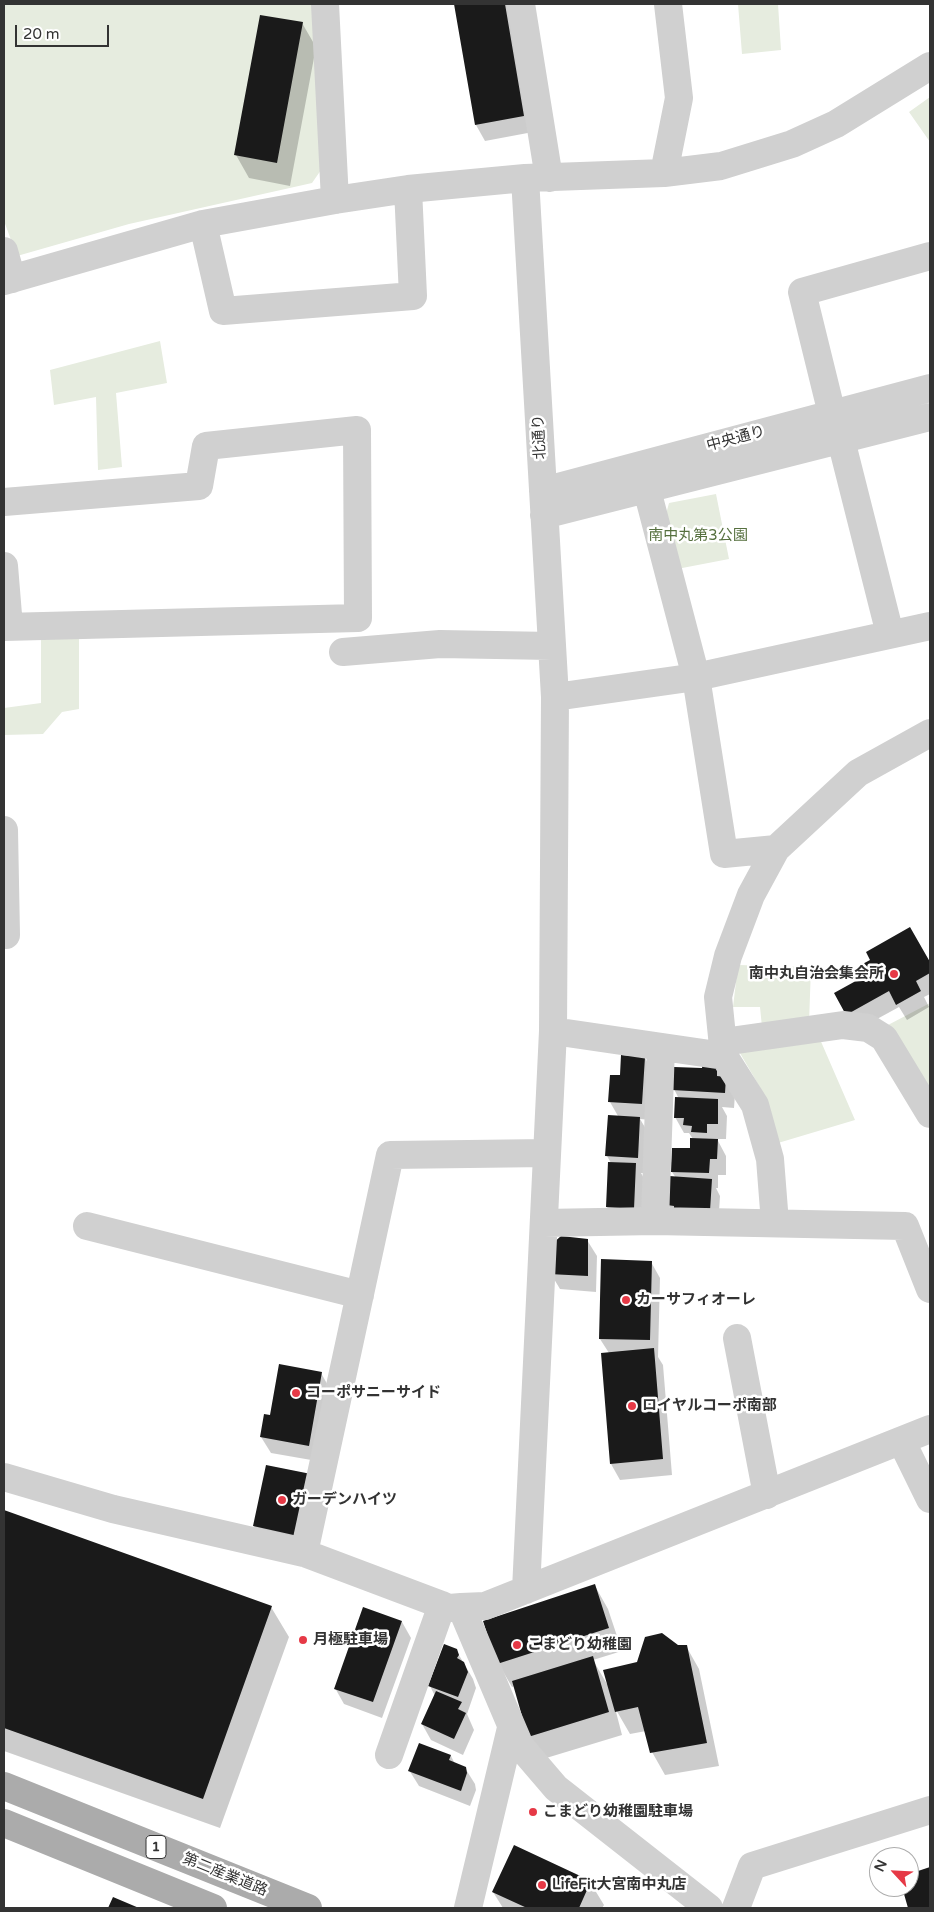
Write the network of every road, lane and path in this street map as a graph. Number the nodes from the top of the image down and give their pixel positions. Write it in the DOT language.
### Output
graph roads {
  1 [pos="325,4"];
  2 [pos="521,4"];
  3 [pos="668,4"];
  4 [pos="930,66"];
  5 [pos="664,173"];
  6 [pos="537,178"];
  7 [pos="408,189"];
  8 [pos="335,200"];
  9 [pos="204,224"];
  10 [pos="4,251"];
  11 [pos="929,260"];
  12 [pos="8,280"];
  13 [pos="930,388"];
  14 [pos="832,414"];
  15 [pos="930,416"];
  16 [pos="841,440"];
  17 [pos="647,490"];
  18 [pos="4,502"];
  19 [pos="544,503"];
  20 [pos="4,566"];
  21 [pos="930,626"];
  22 [pos="7,627"];
  23 [pos="890,634"];
  24 [pos="552,646"];
  25 [pos="343,652"];
  26 [pos="696,676"];
  27 [pos="555,697"];
  28 [pos="930,733"];
  29 [pos="4,830"];
  30 [pos="776,849"];
  31 [pos="6,935"];
  32 [pos="553,1031"];
  33 [pos="662,1047"];
  34 [pos="724,1049"];
  35 [pos="930,1114"];
  36 [pos="547,1153"];
  37 [pos="655,1221"];
  38 [pos="544,1223"];
  39 [pos="775,1224"];
  40 [pos="87,1226"];
  41 [pos="930,1289"];
  42 [pos="360,1295"];
  43 [pos="737,1338"];
  44 [pos="930,1429"];
  45 [pos="902,1442"];
  46 [pos="4,1477"];
  47 [pos="767,1495"];
  48 [pos="930,1499"];
  49 [pos="304,1553"];
  50 [pos="526,1590"];
  51 [pos="451,1606"];
  52 [pos="511,1728"];
  53 [pos="389,1755"];
  54 [pos="4,1786"];
  55 [pos="930,1810"];
  56 [pos="4,1822"];
  57 [pos="213,1908"];
  58 [pos="308,1908"];
  59 [pos="468,1908"];
  60 [pos="709,1908"];
  61 [pos="736,1908"];
  1 -- 8 [label="street"];
  2 -- 6 [label="street, 北通り"];
  3 -- 5 [label="street"];
  4 -- 5 [label="street"];
  5 -- 6 [label="street"];
  6 -- 7 [label="street"];
  6 -- 19 [label="street, 北通り"];
  7 -- 8 [label="street"];
  7 -- 9 [label="street"];
  8 -- 9 [label="street"];
  9 -- 12 [label="street"];
  10 -- 12 [label="street"];
  11 -- 14 [label="street"];
  13 -- 14 [label="street, 中央通り"];
  14 -- 19 [label="street, 中央通り"];
  15 -- 16 [label="street, 中央通り"];
  16 -- 17 [label="street, 中央通り"];
  16 -- 23 [label="street"];
  17 -- 19 [label="street, 中央通り"];
  17 -- 26 [label="street"];
  18 -- 22 [label="street"];
  19 -- 24 [label="street, 北通り"];
  20 -- 22 [label="street"];
  21 -- 23 [label="street"];
  23 -- 26 [label="street"];
  24 -- 25 [label="street"];
  24 -- 27 [label="street, 北通り"];
  26 -- 27 [label="street"];
  26 -- 30 [label="street"];
  27 -- 32 [label="street, 北通り"];
  28 -- 30 [label="street"];
  29 -- 31 [label="street"];
  30 -- 34 [label="street"];
  32 -- 33 [label="street"];
  32 -- 36 [label="street, 北通り"];
  33 -- 34 [label="street"];
  33 -- 37 [label="street"];
  34 -- 35 [label="street"];
  34 -- 39 [label="street"];
  36 -- 38 [label="street, 北通り"];
  36 -- 42 [label="street"];
  37 -- 38 [label="street"];
  37 -- 39 [label="street"];
  38 -- 50 [label="street, 北通り"];
  39 -- 41 [label="street"];
  40 -- 42 [label="street"];
  42 -- 49 [label="street"];
  43 -- 47 [label="street"];
  44 -- 45 [label="street"];
  45 -- 47 [label="street"];
  45 -- 48 [label="street"];
  46 -- 49 [label="street"];
  47 -- 50 [label="street"];
  49 -- 51 [label="street"];
  50 -- 51 [label="street"];
  51 -- 52 [label="street"];
  51 -- 53 [label="street"];
  52 -- 59 [label="street"];
  52 -- 60 [label="street"];
  54 -- 58 [label="main road, 第二産業道路 / 1"];
  55 -- 61 [label="street"];
  56 -- 57 [label="main road, 1"];
}
